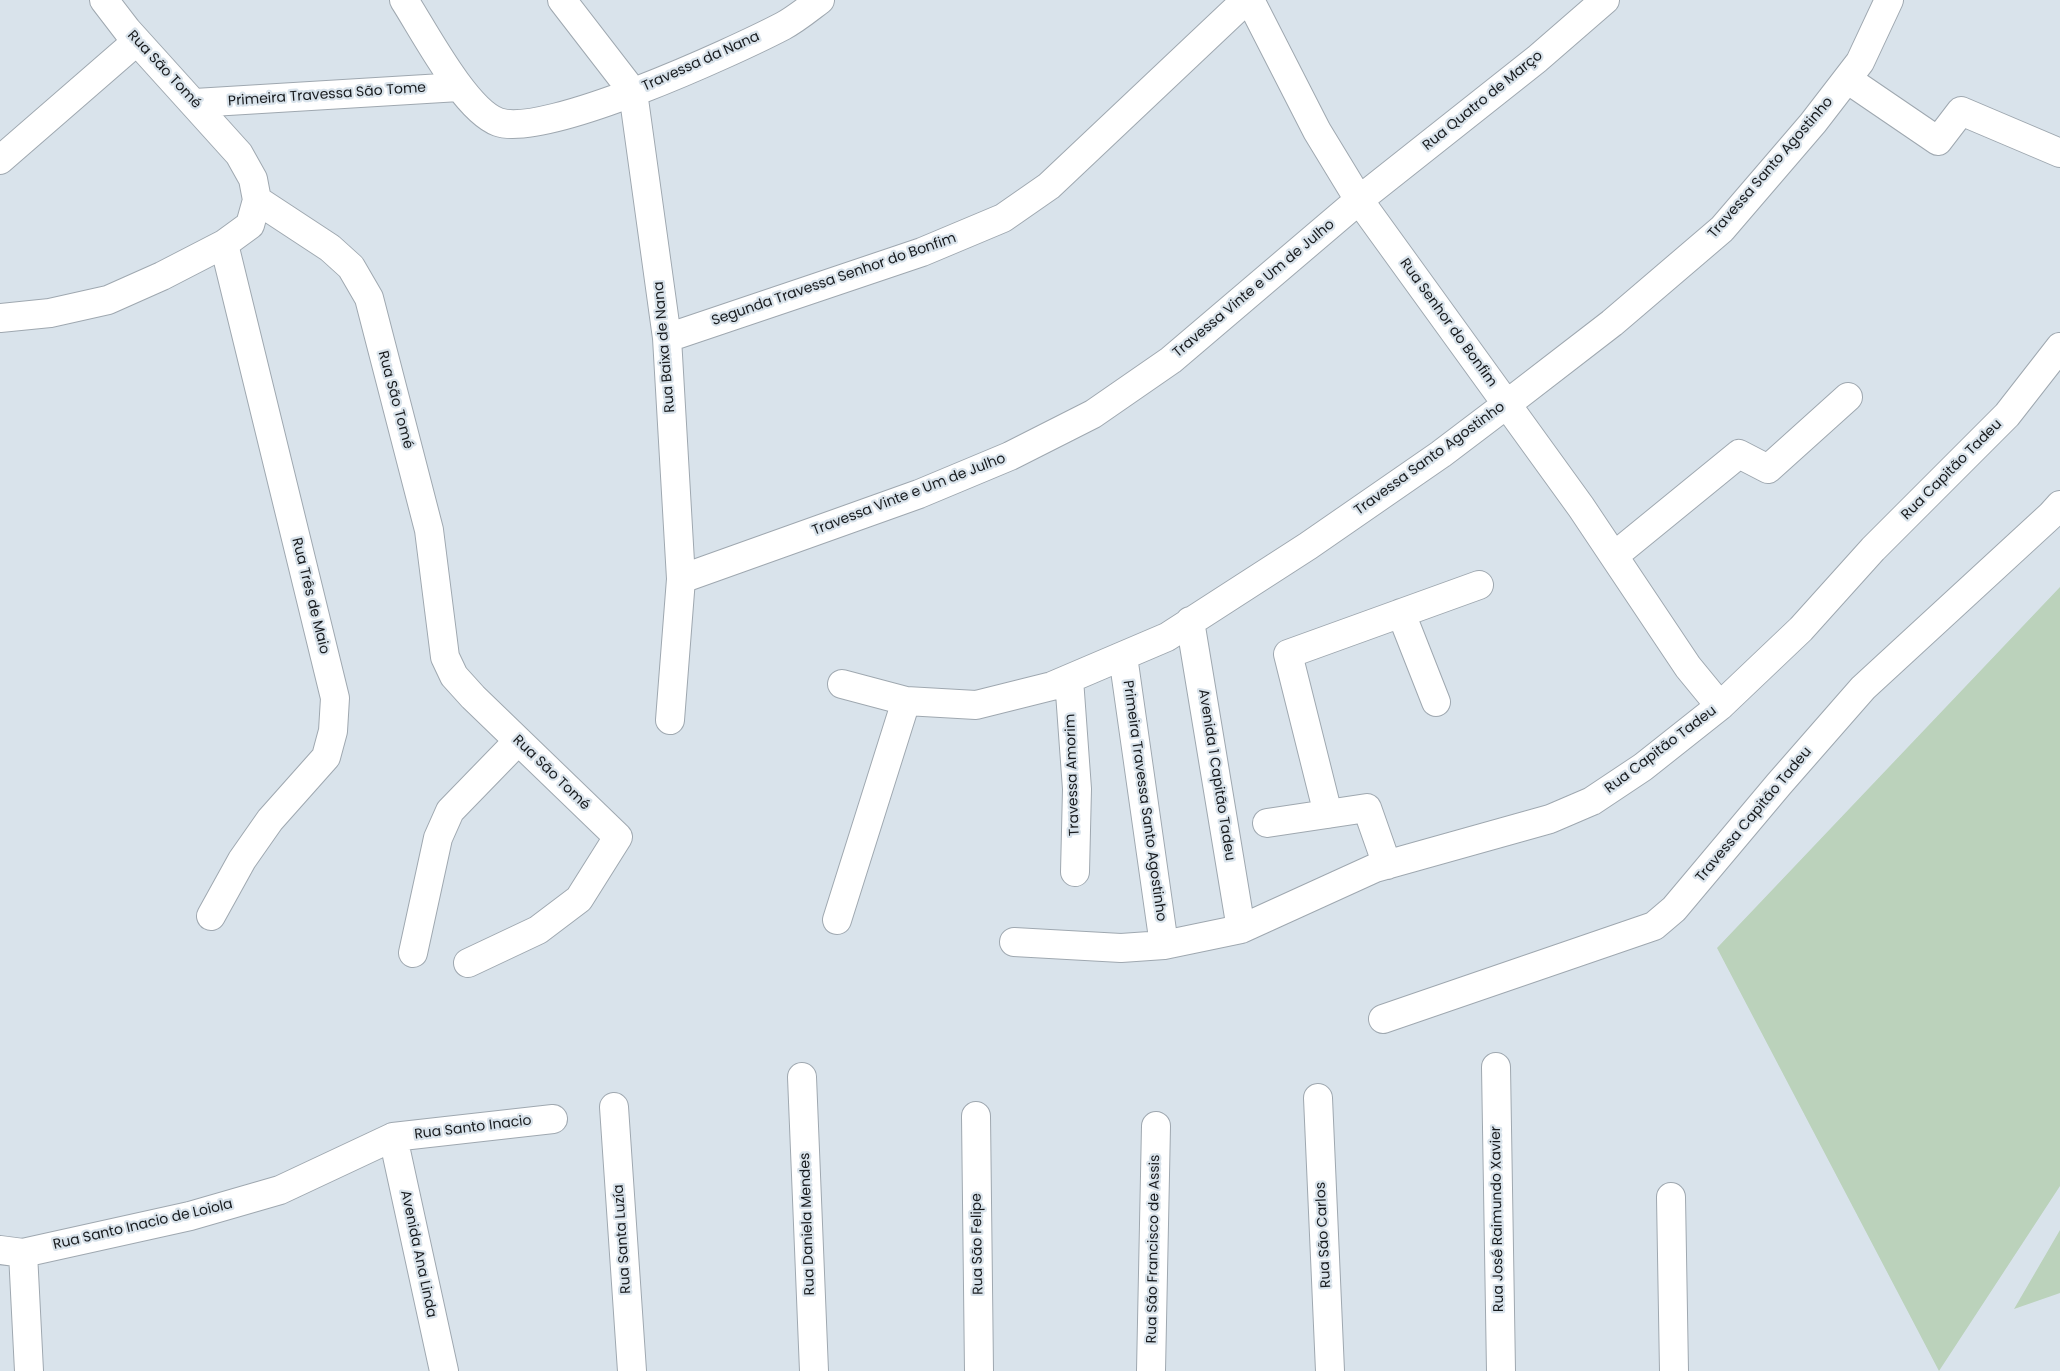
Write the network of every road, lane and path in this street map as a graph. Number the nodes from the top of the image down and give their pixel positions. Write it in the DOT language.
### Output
graph roads {
  1 [pos="104,0"];
  2 [pos="404,0"];
  3 [pos="562,0"];
  4 [pos="820,0"];
  5 [pos="1246,0"];
  6 [pos="1250,0"];
  7 [pos="1605,0"];
  8 [pos="1889,0"];
  9 [pos="136,40"];
  10 [pos="1847,79"];
  11 [pos="459,87"];
  12 [pos="633,92"];
  13 [pos="195,103"];
  14 [pos="2060,153"];
  15 [pos="0,160"];
  16 [pos="257,200"];
  17 [pos="1359,200"];
  18 [pos="224,244"];
  19 [pos="0,318"];
  20 [pos="667,338"];
  21 [pos="2060,346"];
  22 [pos="1848,397"];
  23 [pos="1507,404"];
  24 [pos="2060,505"];
  25 [pos="1614,556"];
  26 [pos="681,580"];
  27 [pos="1479,584"];
  28 [pos="1401,613"];
  29 [pos="1190,622"];
  30 [pos="1123,656"];
  31 [pos="1069,679"];
  32 [pos="842,684"];
  33 [pos="906,701"];
  34 [pos="1436,702"];
  35 [pos="1720,706"];
  36 [pos="670,720"];
  37 [pos="518,740"];
  38 [pos="1328,814"];
  39 [pos="1267,823"];
  40 [pos="1387,864"];
  41 [pos="1075,872"];
  42 [pos="211,916"];
  43 [pos="837,920"];
  44 [pos="1240,929"];
  45 [pos="1014,942"];
  46 [pos="1164,945"];
  47 [pos="412,953"];
  48 [pos="468,963"];
  49 [pos="1383,1019"];
  50 [pos="1496,1067"];
  51 [pos="802,1077"];
  52 [pos="1318,1098"];
  53 [pos="614,1107"];
  54 [pos="976,1116"];
  55 [pos="553,1119"];
  56 [pos="1156,1126"];
  57 [pos="394,1137"];
  58 [pos="1671,1197"];
  59 [pos="12,1252"];
  60 [pos="29,1371"];
  61 [pos="444,1371"];
  62 [pos="632,1371"];
  63 [pos="814,1371"];
  64 [pos="979,1371"];
  65 [pos="1151,1371"];
  66 [pos="1330,1371"];
  67 [pos="1501,1371"];
  68 [pos="1674,1371"];
  1 -- 9 [label="street, Rua São Tomé"];
  2 -- 11 [label="street, Travessa da Nana"];
  3 -- 12 [label="street, Rua Baixa de Nana"];
  4 -- 12 [label="street, Travessa da Nana"];
  5 -- 20 [label="street, Segunda Travessa Senhor do Bonfim"];
  6 -- 17 [label="street, Rua Senhor do Bonfim"];
  7 -- 17 [label="street, Rua Quatro de Março"];
  8 -- 10 [label="street, Travessa Santo Agostinho"];
  9 -- 13 [label="street, Rua São Tomé"];
  9 -- 15 [label="street"];
  10 -- 14 [label="street"];
  10 -- 23 [label="street, Travessa Santo Agostinho"];
  11 -- 12 [label="street, Travessa da Nana"];
  11 -- 13 [label="street, Primeira Travessa São Tome"];
  12 -- 20 [label="street, Rua Baixa de Nana"];
  13 -- 16 [label="street, Rua São Tomé"];
  16 -- 18 [label="street"];
  16 -- 37 [label="street, Rua São Tomé"];
  17 -- 23 [label="street, Rua Senhor do Bonfim"];
  17 -- 26 [label="street, Travessa Vinte e Um de Julho"];
  18 -- 19 [label="street"];
  18 -- 42 [label="street, Rua Três de Maio"];
  20 -- 26 [label="street, Rua Baixa de Nana"];
  21 -- 35 [label="street, Rua Capitão Tadeu"];
  22 -- 25 [label="street"];
  23 -- 25 [label="street, Rua Senhor do Bonfim"];
  23 -- 29 [label="street, Travessa Santo Agostinho"];
  24 -- 49 [label="street, Travessa Capitão Tadeu"];
  25 -- 35 [label="street, Rua Senhor do Bonfim"];
  26 -- 36 [label="street, Rua Baixa de Nana"];
  27 -- 28 [label="street"];
  28 -- 34 [label="street"];
  28 -- 38 [label="street"];
  29 -- 30 [label="street, Travessa Santo Agostinho"];
  29 -- 44 [label="street, Avenida 1 Capitão Tadeu"];
  30 -- 31 [label="street, Travessa Santo Agostinho"];
  30 -- 46 [label="street, Primeira Travessa Santo Agostinho"];
  31 -- 33 [label="street, Travessa Santo Agostinho"];
  31 -- 41 [label="street, Travessa Amorim"];
  32 -- 33 [label="street, Travessa Santo Agostinho"];
  33 -- 43 [label="street"];
  35 -- 40 [label="street, Rua Capitão Tadeu"];
  37 -- 47 [label="street"];
  37 -- 48 [label="street, Rua São Tomé"];
  38 -- 39 [label="street"];
  38 -- 40 [label="street"];
  40 -- 44 [label="street, Rua Capitão Tadeu"];
  44 -- 46 [label="street, Rua Capitão Tadeu"];
  45 -- 46 [label="street, Rua Capitão Tadeu"];
  50 -- 67 [label="street, Rua José Raimundo Xavier"];
  51 -- 63 [label="street, Rua Daniela Mendes"];
  52 -- 66 [label="street, Rua São Carlos"];
  53 -- 62 [label="street, Rua Santa Luzía"];
  54 -- 64 [label="street, Rua São Felipe"];
  55 -- 57 [label="street, Rua Santo Inacio"];
  56 -- 65 [label="street, Rua São Francisco de Assis"];
  57 -- 59 [label="street, Rua Santo Inacio de Loiola"];
  57 -- 61 [label="street, Avenida Ana Linda"];
  58 -- 68 [label="street"];
  59 -- 60 [label="street"];
}
